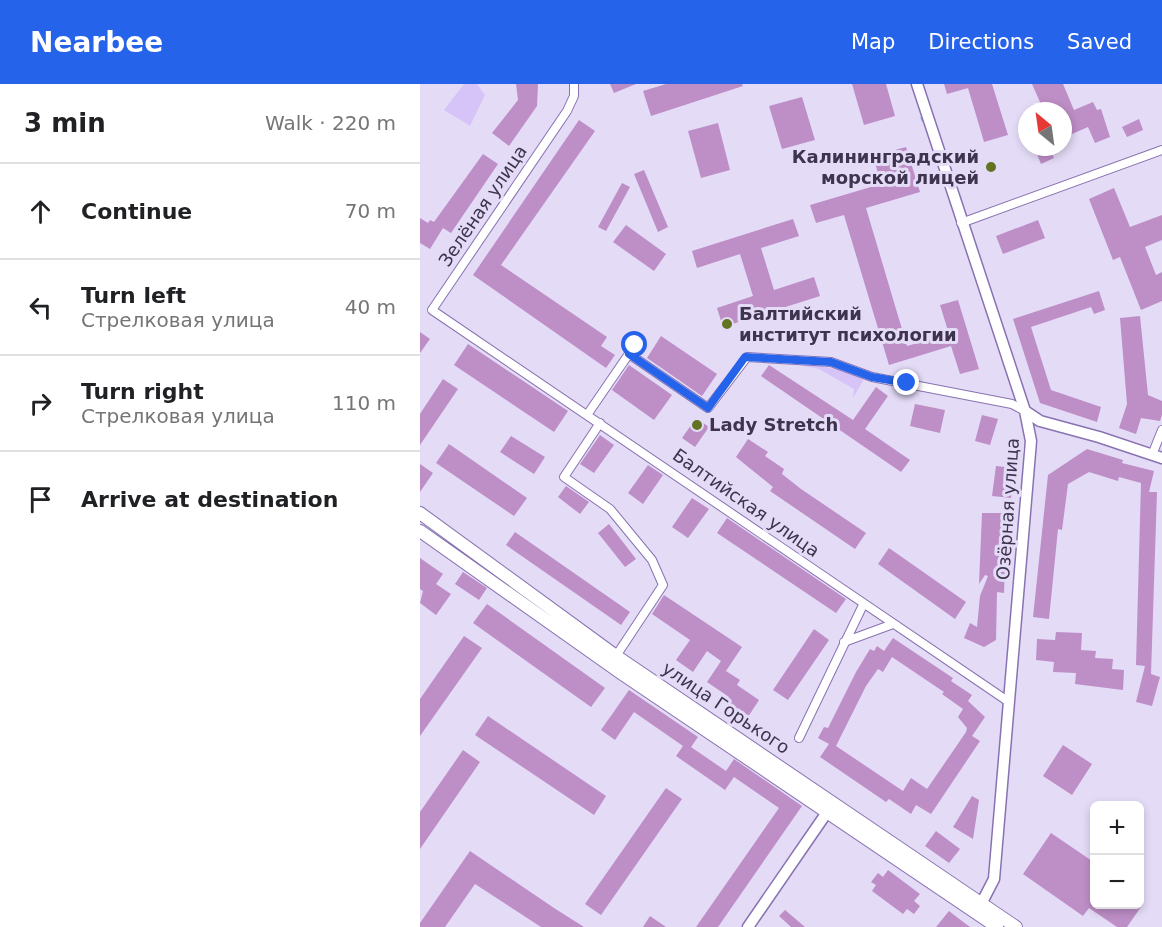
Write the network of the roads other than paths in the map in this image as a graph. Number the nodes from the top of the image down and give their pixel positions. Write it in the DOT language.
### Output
graph roads {
  1 [pos="574,84"];
  2 [pos="917,84"];
  3 [pos="1162,150"];
  4 [pos="961,223"];
  5 [pos="464,332"];
  6 [pos="635,345"];
  7 [pos="629,354"];
  8 [pos="1025,411"];
  9 [pos="587,415"];
  10 [pos="600,423"];
  11 [pos="1162,430"];
  12 [pos="1157,456"];
  13 [pos="420,513"];
  14 [pos="420,531"];
  15 [pos="863,605"];
  16 [pos="893,624"];
  17 [pos="844,642"];
  18 [pos="616,656"];
  19 [pos="1009,702"];
  20 [pos="799,738"];
  21 [pos="831,807"];
  22 [pos="979,908"];
  23 [pos="748,927"];
  24 [pos="997,927"];
  25 [pos="1016,927"];
  1 -- 5 [label="street, Зелёная улица"];
  2 -- 4 [label="street, Озёрная улица"];
  3 -- 4 [label="street"];
  4 -- 8 [label="street, Озёрная улица"];
  5 -- 9 [label="street, Балтийская улица"];
  6 -- 7 [label="street"];
  7 -- 8 [label="street"];
  7 -- 9 [label="street"];
  8 -- 12 [label="street"];
  8 -- 19 [label="street, Озёрная улица"];
  9 -- 10 [label="street, Балтийская улица"];
  10 -- 15 [label="street, Балтийская улица"];
  10 -- 18 [label="street"];
  11 -- 12 [label="street"];
  13 -- 18 [label="main road, улица Горького"];
  14 -- 21 [label="main road, улица Горького"];
  15 -- 16 [label="street, Балтийская улица"];
  15 -- 17 [label="street"];
  16 -- 17 [label="street"];
  16 -- 19 [label="street, Балтийская улица"];
  17 -- 20 [label="street"];
  18 -- 21 [label="main road, улица Горького"];
  19 -- 22 [label="street, Озёрная улица"];
  21 -- 22 [label="main road, улица Горького"];
  21 -- 23 [label="street"];
  22 -- 24 [label="main road, улица Горького"];
  22 -- 25 [label="main road, улица Горького"];
}
